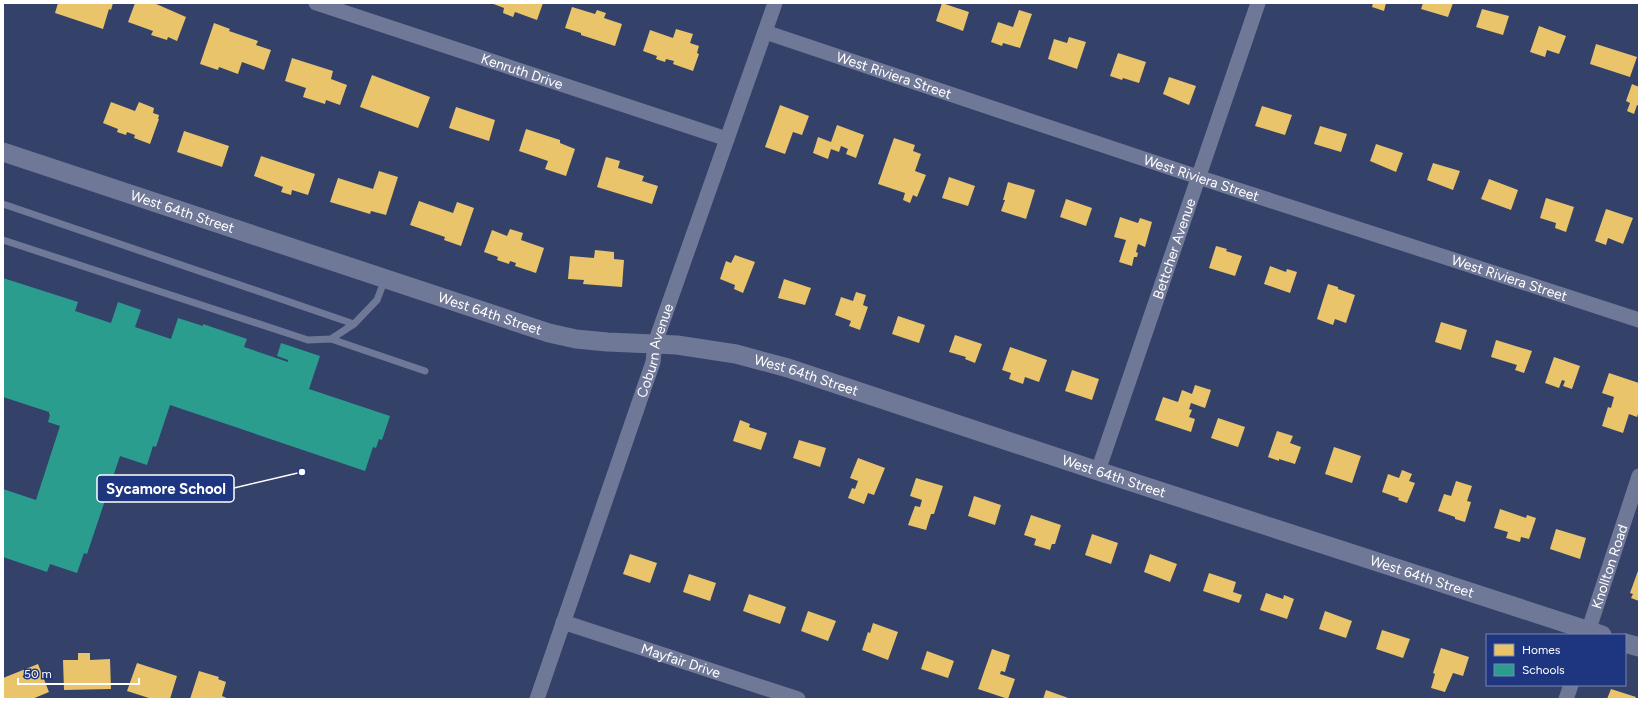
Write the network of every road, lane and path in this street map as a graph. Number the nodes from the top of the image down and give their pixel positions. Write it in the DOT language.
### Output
graph roads {
  1 [pos="316,3"];
  2 [pos="775,3"];
  3 [pos="1258,3"];
  4 [pos="765,32"];
  5 [pos="727,139"];
  6 [pos="3,152"];
  7 [pos="1198,177"];
  8 [pos="3,204"];
  9 [pos="3,240"];
  10 [pos="385,278"];
  11 [pos="1639,320"];
  12 [pos="354,324"];
  13 [pos="331,339"];
  14 [pos="655,343"];
  15 [pos="425,371"];
  16 [pos="1098,471"];
  17 [pos="1639,476"];
  18 [pos="563,622"];
  19 [pos="1592,634"];
  20 [pos="1626,642"];
  21 [pos="1639,647"];
  22 [pos="1570,686"];
  23 [pos="537,699"];
  24 [pos="798,699"];
  25 [pos="1566,699"];
  1 -- 5 [label="street, Kenruth Drive"];
  2 -- 4 [label="street, Coburn Avenue"];
  3 -- 7 [label="street, Bettcher Avenue"];
  4 -- 5 [label="street, Coburn Avenue"];
  4 -- 7 [label="street, West Riviera Street"];
  5 -- 14 [label="street, Coburn Avenue"];
  6 -- 10 [label="street, West 64th Street"];
  7 -- 11 [label="street, West Riviera Street"];
  7 -- 16 [label="street, Bettcher Avenue"];
  8 -- 12 [label="lane"];
  9 -- 13 [label="lane"];
  10 -- 12 [label="lane"];
  10 -- 14 [label="street, West 64th Street"];
  12 -- 13 [label="lane"];
  13 -- 15 [label="lane"];
  14 -- 16 [label="street, West 64th Street"];
  14 -- 18 [label="street, Coburn Avenue"];
  16 -- 19 [label="street, West 64th Street"];
  17 -- 19 [label="street, Knollton Road"];
  18 -- 23 [label="street, Coburn Avenue"];
  18 -- 24 [label="street, Mayfair Drive"];
  20 -- 21 [label="street"];
  22 -- 25 [label="street"];
}
